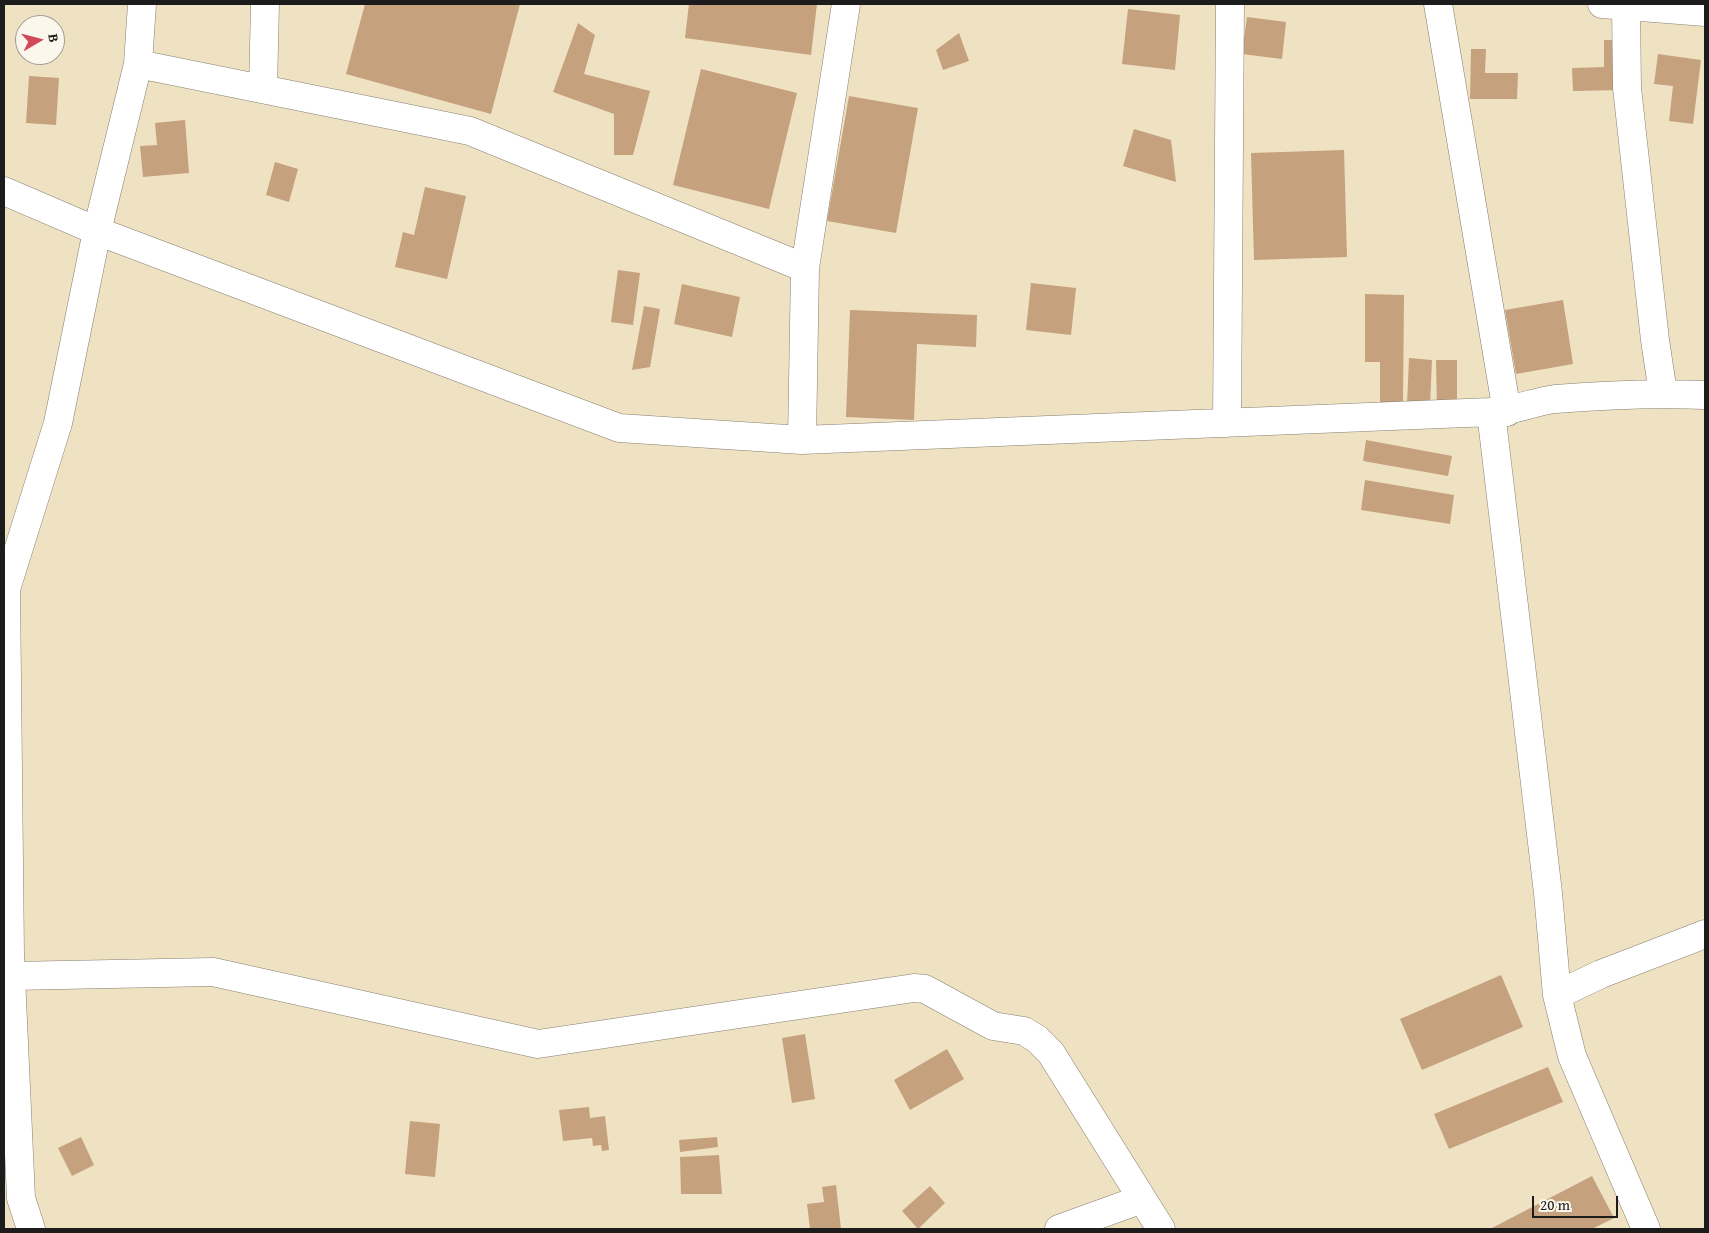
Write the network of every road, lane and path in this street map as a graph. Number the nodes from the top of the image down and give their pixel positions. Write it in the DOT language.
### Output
graph roads {
  1 [pos="142,4"];
  2 [pos="265,4"];
  3 [pos="846,4"];
  4 [pos="1230,4"];
  5 [pos="1438,4"];
  6 [pos="1614,5"];
  7 [pos="1705,12"];
  8 [pos="138,64"];
  9 [pos="263,89"];
  10 [pos="4,191"];
  11 [pos="97,231"];
  12 [pos="804,268"];
  13 [pos="1663,393"];
  14 [pos="1705,395"];
  15 [pos="1499,412"];
  16 [pos="1227,423"];
  17 [pos="802,440"];
  18 [pos="1705,934"];
  19 [pos="8,961"];
  20 [pos="1557,995"];
  21 [pos="1142,1199"];
  22 [pos="31,1229"];
  23 [pos="1059,1229"];
  24 [pos="1161,1229"];
  25 [pos="1646,1229"];
  1 -- 8 [label="street"];
  2 -- 9 [label="street"];
  3 -- 12 [label="street"];
  4 -- 16 [label="street"];
  5 -- 15 [label="street"];
  6 -- 7 [label="street"];
  6 -- 13 [label="street"];
  8 -- 9 [label="street"];
  8 -- 11 [label="street"];
  9 -- 12 [label="street"];
  10 -- 11 [label="street"];
  11 -- 17 [label="street"];
  11 -- 19 [label="street"];
  12 -- 17 [label="street"];
  13 -- 14 [label="street"];
  13 -- 15 [label="street"];
  15 -- 16 [label="street"];
  15 -- 20 [label="street"];
  16 -- 17 [label="street"];
  18 -- 20 [label="street"];
  19 -- 21 [label="street"];
  19 -- 22 [label="street"];
  20 -- 25 [label="street"];
  21 -- 23 [label="street"];
  21 -- 24 [label="street"];
}
